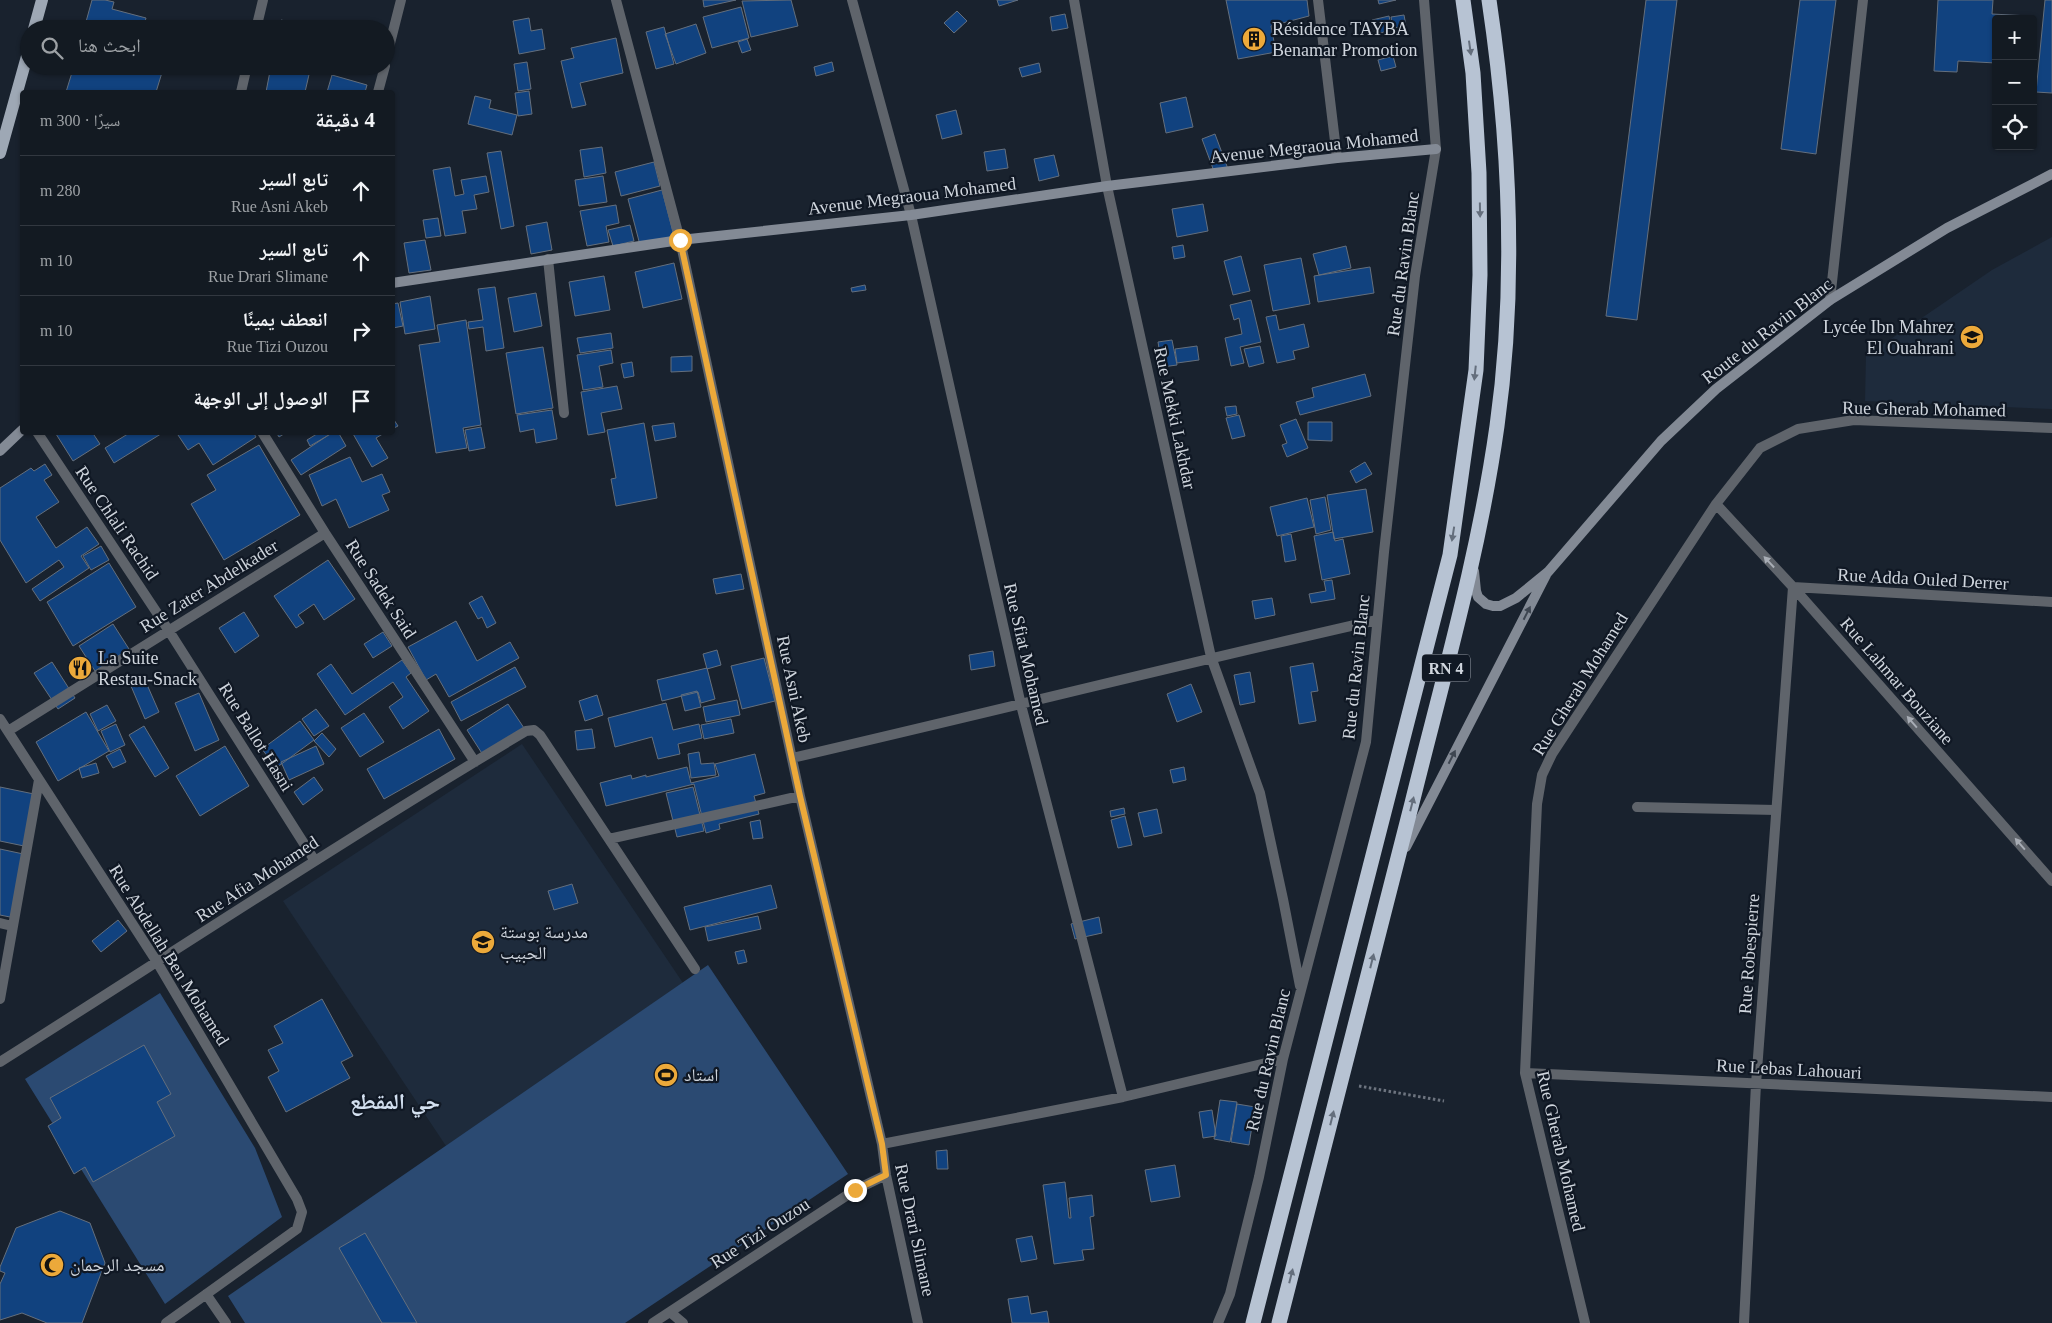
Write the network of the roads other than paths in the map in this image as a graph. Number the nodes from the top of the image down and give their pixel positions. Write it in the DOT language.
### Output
graph roads {
  1 [pos="42,0"];
  2 [pos="263,0"];
  3 [pos="401,0"];
  4 [pos="616,0"];
  5 [pos="852,0"];
  6 [pos="1074,0"];
  7 [pos="1318,0"];
  8 [pos="1424,0"];
  9 [pos="1463,0"];
  10 [pos="1489,0"];
  11 [pos="1863,0"];
  12 [pos="36,20"];
  13 [pos="258,20"];
  14 [pos="395,24"];
  15 [pos="22,75"];
  16 [pos="245,75"];
  17 [pos="383,75"];
  18 [pos="241,90"];
  19 [pos="379,90"];
  20 [pos="1436,149"];
  21 [pos="0,153"];
  22 [pos="1337,158"];
  23 [pos="2052,174"];
  24 [pos="1107,186"];
  25 [pos="911,215"];
  26 [pos="680,240"];
  27 [pos="548,259"];
  28 [pos="395,283"];
  29 [pos="1830,300"];
  30 [pos="564,413"];
  31 [pos="2052,428"];
  32 [pos="20,432"];
  33 [pos="39,435"];
  34 [pos="264,435"];
  35 [pos="0,451"];
  36 [pos="1716,504"];
  37 [pos="325,533"];
  38 [pos="1474,553"];
  39 [pos="1548,572"];
  40 [pos="1793,587"];
  41 [pos="2052,602"];
  42 [pos="1377,620"];
  43 [pos="169,631"];
  44 [pos="1211,657"];
  45 [pos="1020,705"];
  46 [pos="0,719"];
  47 [pos="8,731"];
  48 [pos="792,758"];
  49 [pos="475,762"];
  50 [pos="38,780"];
  51 [pos="800,796"];
  52 [pos="1637,807"];
  53 [pos="1776,810"];
  54 [pos="609,839"];
  55 [pos="314,861"];
  56 [pos="1397,863"];
  57 [pos="2052,881"];
  58 [pos="0,923"];
  59 [pos="12,926"];
  60 [pos="157,962"];
  61 [pos="695,969"];
  62 [pos="1301,989"];
  63 [pos="0,999"];
  64 [pos="1283,1059"];
  65 [pos="0,1062"];
  66 [pos="1525,1073"];
  67 [pos="1756,1084"];
  68 [pos="1123,1097"];
  69 [pos="2052,1097"];
  70 [pos="882,1144"];
  71 [pos="886,1175"];
  72 [pos="206,1294"];
  73 [pos="670,1312"];
  74 [pos="166,1323"];
  75 [pos="226,1323"];
  76 [pos="654,1323"];
  77 [pos="683,1323"];
  78 [pos="918,1323"];
  79 [pos="1218,1323"];
  80 [pos="1253,1323"];
  81 [pos="1279,1323"];
  82 [pos="1585,1323"];
  83 [pos="1744,1323"];
  1 -- 12 [label="main road"];
  2 -- 13 [label="street"];
  3 -- 14 [label="street"];
  4 -- 26 [label="street, Rue Asni Akeb"];
  5 -- 25 [label="street, Rue Sfiat Mohamed"];
  6 -- 24 [label="street, Rue Mekki Lakhdar"];
  7 -- 22 [label="street"];
  8 -- 20 [label="street, Rue du Ravin Blanc"];
  9 -- 80 [label="highway, RN 4, one-way"];
  10 -- 38 [label="highway, RN 4"];
  11 -- 29 [label="street"];
  15 -- 21 [label="main road"];
  16 -- 18 [label="street"];
  17 -- 19 [label="street"];
  20 -- 22 [label="main road, Avenue Megraoua Mohamed"];
  20 -- 42 [label="street, Rue du Ravin Blanc"];
  22 -- 24 [label="main road, Avenue Megraoua Mohamed"];
  23 -- 29 [label="main road, Route du Ravin Blanc"];
  24 -- 25 [label="main road, Avenue Megraoua Mohamed"];
  24 -- 44 [label="street, Rue Mekki Lakhdar"];
  25 -- 26 [label="main road, Avenue Megraoua Mohamed"];
  25 -- 45 [label="street, Rue Sfiat Mohamed"];
  26 -- 27 [label="main road, Avenue Megraoua Mohamed"];
  26 -- 48 [label="street, Rue Asni Akeb"];
  27 -- 28 [label="main road, Avenue Megraoua Mohamed"];
  27 -- 30 [label="street"];
  29 -- 39 [label="main road, Route du Ravin Blanc"];
  31 -- 36 [label="street, Rue Gherab Mohamed"];
  32 -- 35 [label="main road"];
  33 -- 43 [label="street, Rue Chlali Rachid"];
  34 -- 37 [label="street, Rue Sadek Said"];
  40 -- 36 [label="street, Rue Lahmar Bouziane, one-way"];
  36 -- 66 [label="street, Rue Gherab Mohamed"];
  37 -- 43 [label="street, Rue Zater Abdelkader"];
  37 -- 49 [label="street, Rue Sadek Said"];
  38 -- 39 [label="main road"];
  56 -- 38 [label="highway, RN 4, one-way"];
  56 -- 39 [label="main road, one-way"];
  40 -- 41 [label="street, Rue Adda Ouled Derrer"];
  40 -- 53 [label="street, Rue Robespierre"];
  57 -- 40 [label="street, Rue Lahmar Bouziane, one-way"];
  42 -- 44 [label="street"];
  42 -- 62 [label="street, Rue du Ravin Blanc"];
  43 -- 47 [label="street, Rue Zater Abdelkader"];
  43 -- 55 [label="street, Rue Ballot Hasni"];
  44 -- 45 [label="street"];
  44 -- 62 [label="street, Rue Mekki Lakhdar"];
  45 -- 48 [label="street"];
  45 -- 68 [label="street, Rue Sfiat Mohamed"];
  46 -- 47 [label="street, Rue Abdellah Ben Mohamed"];
  47 -- 50 [label="street, Rue Abdellah Ben Mohamed"];
  48 -- 51 [label="street, Rue Asni Akeb"];
  49 -- 54 [label="street, Rue Afia Mohamed"];
  49 -- 55 [label="street, Rue Afia Mohamed"];
  50 -- 59 [label="street"];
  50 -- 60 [label="street, Rue Abdellah Ben Mohamed"];
  51 -- 54 [label="street"];
  51 -- 70 [label="street, Rue Asni Akeb"];
  52 -- 53 [label="street"];
  53 -- 67 [label="street, Rue Robespierre"];
  54 -- 61 [label="street"];
  55 -- 60 [label="street, Rue Afia Mohamed"];
  81 -- 56 [label="highway, RN 4, one-way"];
  58 -- 59 [label="street"];
  59 -- 63 [label="street"];
  60 -- 65 [label="street, Rue Afia Mohamed"];
  60 -- 72 [label="street, Rue Abdellah Ben Mohamed"];
  62 -- 64 [label="street, Rue du Ravin Blanc"];
  64 -- 68 [label="street"];
  64 -- 79 [label="street, Rue du Ravin Blanc"];
  66 -- 67 [label="street, Rue Lebas Lahouari"];
  66 -- 82 [label="street, Rue Gherab Mohamed"];
  67 -- 69 [label="street, Rue Lebas Lahouari"];
  67 -- 83 [label="street, Rue Robespierre"];
  68 -- 70 [label="street"];
  70 -- 71 [label="street, Rue Drari Slimane"];
  71 -- 73 [label="street, Rue Tizi Ouzou"];
  71 -- 78 [label="street, Rue Drari Slimane"];
  72 -- 74 [label="street"];
  72 -- 75 [label="street"];
  73 -- 76 [label="street, Rue Tizi Ouzou"];
  73 -- 77 [label="street"];
}
